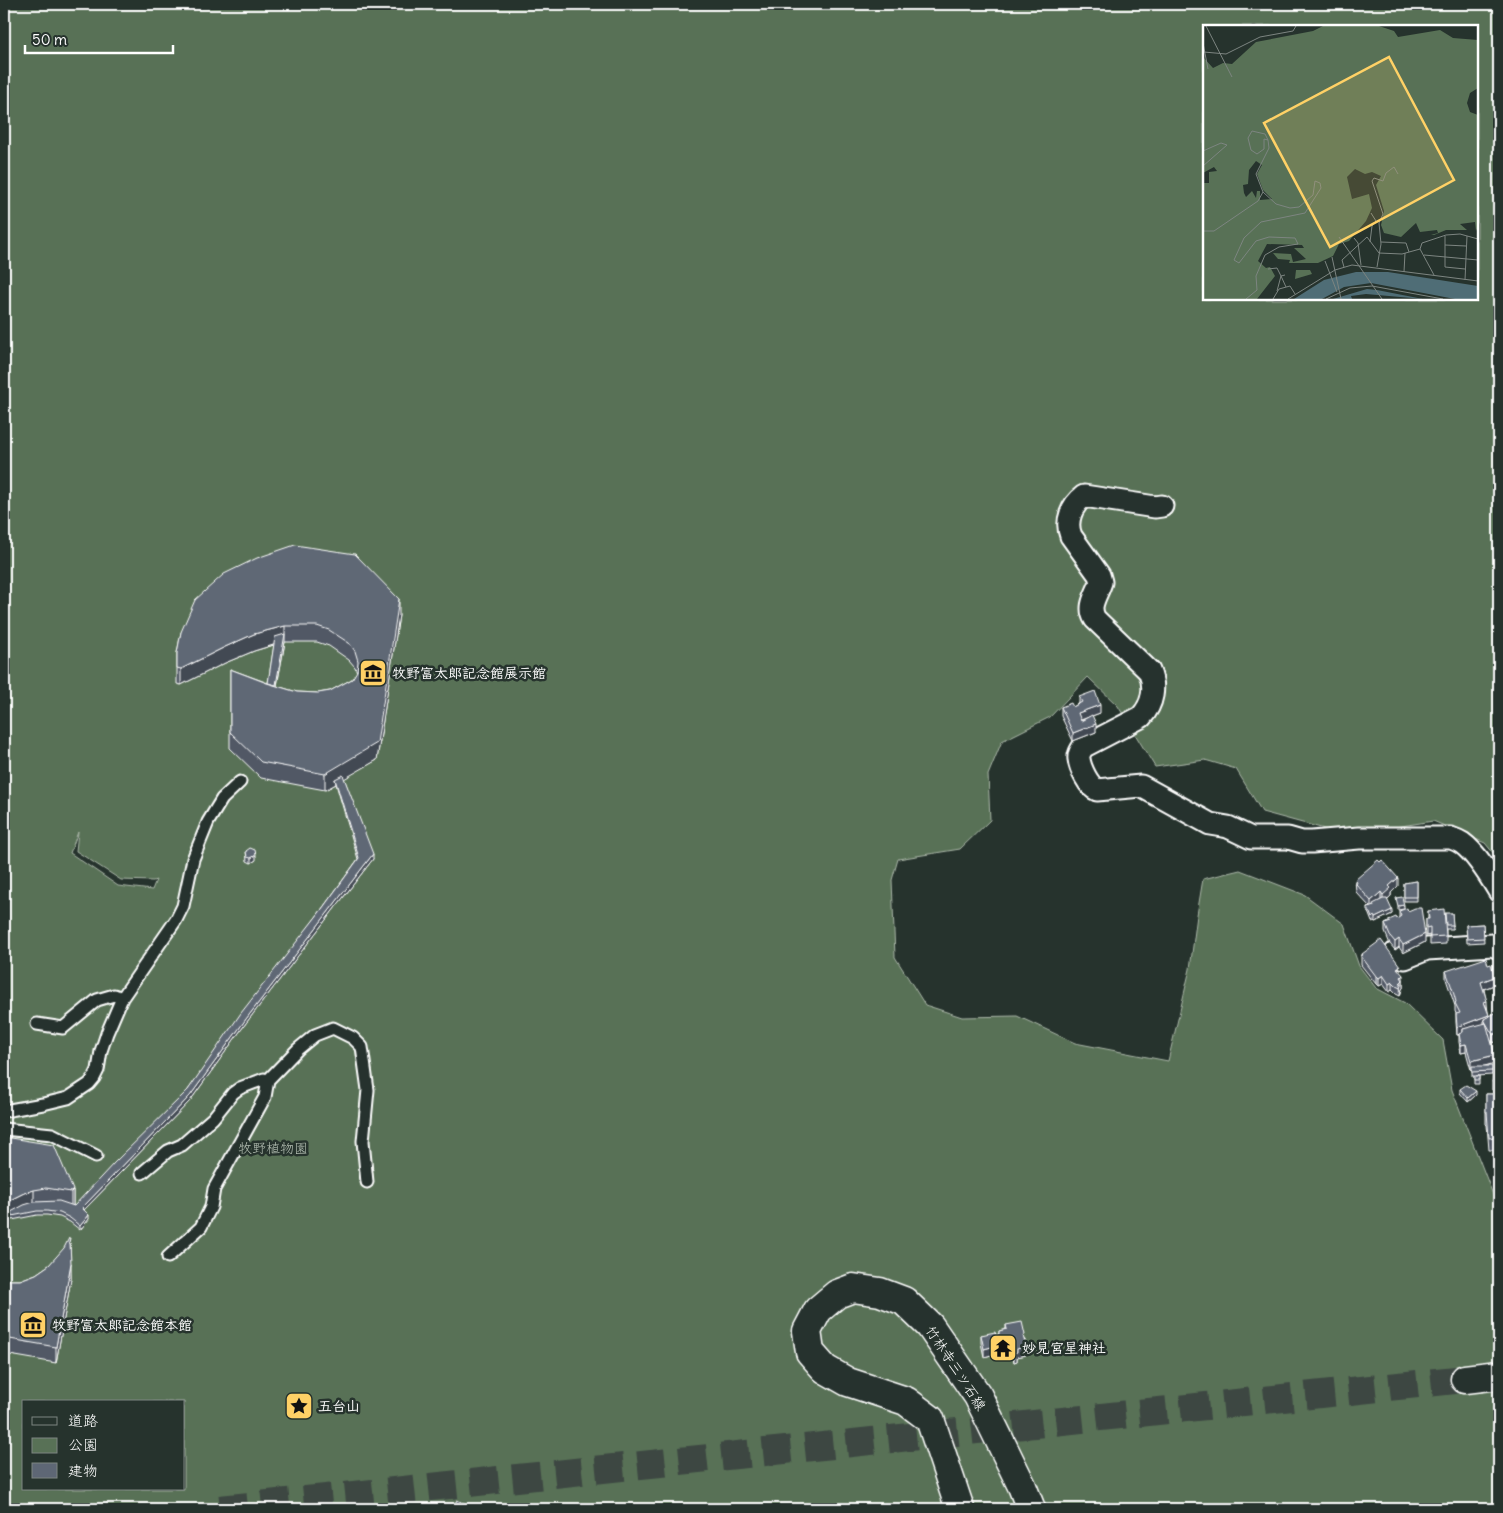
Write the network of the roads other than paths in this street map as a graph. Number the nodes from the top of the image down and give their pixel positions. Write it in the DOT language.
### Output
graph roads {
  1 [pos="1162,506"];
  2 [pos="240,782"];
  3 [pos="1499,891"];
  4 [pos="1499,948"];
  5 [pos="1395,953"];
  6 [pos="122,998"];
  7 [pos="37,1024"];
  8 [pos="268,1080"];
  9 [pos="4,1111"];
  10 [pos="4,1129"];
  11 [pos="96,1156"];
  12 [pos="142,1173"];
  13 [pos="367,1182"];
  14 [pos="168,1257"];
  15 [pos="1499,1375"];
  16 [pos="1465,1379"];
  17 [pos="960,1509"];
  18 [pos="1031,1509"];
  1 -- 3 [label="street"];
  2 -- 6 [label="lane"];
  4 -- 5 [label="street"];
  6 -- 7 [label="lane"];
  6 -- 9 [label="lane"];
  8 -- 12 [label="lane"];
  8 -- 13 [label="lane"];
  8 -- 14 [label="lane"];
  10 -- 11 [label="lane"];
  15 -- 16 [label="main road"];
  17 -- 18 [label="main road, 竹林寺三ツ石線"];
}
